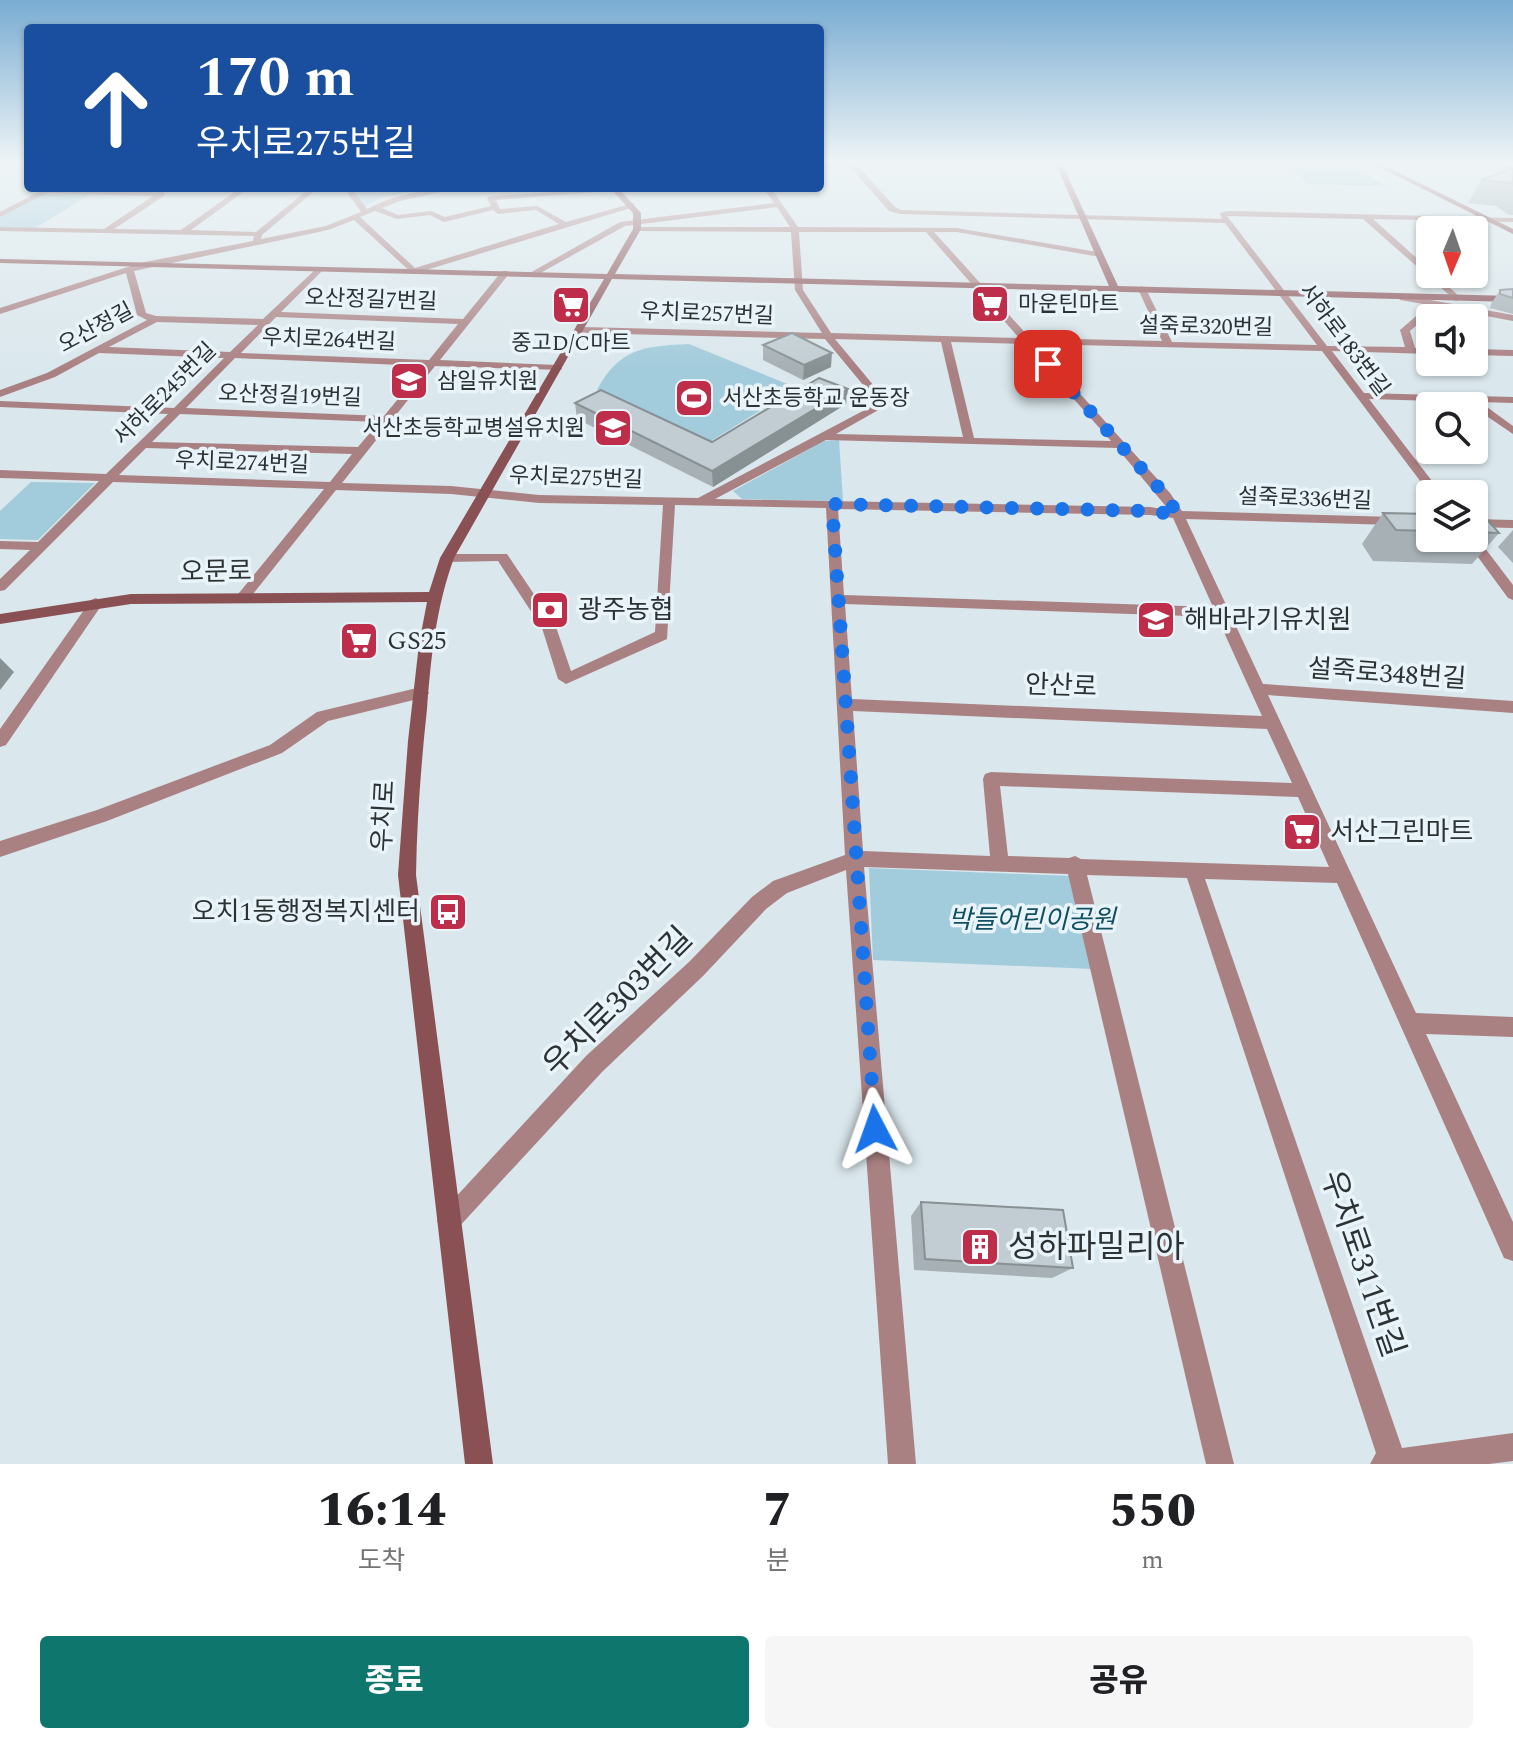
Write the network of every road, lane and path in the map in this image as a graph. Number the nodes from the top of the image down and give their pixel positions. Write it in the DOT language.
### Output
graph roads {
  1 [pos="156,232"];
  2 [pos="263,232"];
  3 [pos="294,232"];
  4 [pos="371,232"];
  5 [pos="541,232"];
  6 [pos="608,232"];
  7 [pos="635,232"];
  8 [pos="795,232"];
  9 [pos="930,232"];
  10 [pos="978,232"];
  11 [pos="1089,232"];
  12 [pos="1236,232"];
  13 [pos="1383,232"];
  14 [pos="182,233"];
  15 [pos="258,237"];
  16 [pos="1100,255"];
  17 [pos="0,261"];
  18 [pos="143,265"];
  19 [pos="318,270"];
  20 [pos="130,271"];
  21 [pos="413,271"];
  22 [pos="505,273"];
  23 [pos="532,274"];
  24 [pos="612,276"];
  25 [pos="797,282"];
  26 [pos="978,285"];
  27 [pos="1115,289"];
  28 [pos="1142,289"];
  29 [pos="1283,294"];
  30 [pos="1403,298"];
  31 [pos="1456,298"];
  32 [pos="1513,299"];
  33 [pos="1436,304"];
  34 [pos="1,310"];
  35 [pos="1488,313"];
  36 [pos="269,318"];
  37 [pos="1513,318"];
  38 [pos="155,319"];
  39 [pos="1416,321"];
  40 [pos="467,322"];
  41 [pos="582,330"];
  42 [pos="830,339"];
  43 [pos="946,341"];
  44 [pos="1030,343"];
  45 [pos="1169,346"];
  46 [pos="1325,349"];
  47 [pos="99,350"];
  48 [pos="1411,351"];
  49 [pos="1416,351"];
  50 [pos="1488,352"];
  51 [pos="1513,353"];
  52 [pos="231,356"];
  53 [pos="430,364"];
  54 [pos="557,368"];
  55 [pos="0,394"];
  56 [pos="1361,396"];
  57 [pos="1416,398"];
  58 [pos="1488,399"];
  59 [pos="1513,400"];
  60 [pos="0,404"];
  61 [pos="175,412"];
  62 [pos="1488,413"];
  63 [pos="386,419"];
  64 [pos="1513,431"];
  65 [pos="824,436"];
  66 [pos="969,440"];
  67 [pos="142,445"];
  68 [pos="1121,445"];
  69 [pos="361,451"];
  70 [pos="0,474"];
  71 [pos="109,477"];
  72 [pos="1425,480"];
  73 [pos="332,486"];
  74 [pos="482,494"];
  75 [pos="669,501"];
  76 [pos="701,501"];
  77 [pos="832,504"];
  78 [pos="1178,515"];
  79 [pos="1416,522"];
  80 [pos="1488,523"];
  81 [pos="1513,524"];
  82 [pos="0,545"];
  83 [pos="40,546"];
  84 [pos="1481,552"];
  85 [pos="447,558"];
  86 [pos="0,587"];
  87 [pos="1513,595"];
  88 [pos="244,596"];
  89 [pos="435,597"];
  90 [pos="838,599"];
  91 [pos="96,603"];
  92 [pos="1221,612"];
  93 [pos="0,619"];
  94 [pos="1258,689"];
  95 [pos="421,693"];
  96 [pos="845,705"];
  97 [pos="1513,707"];
  98 [pos="1274,723"];
  99 [pos="0,741"];
  100 [pos="1304,790"];
  101 [pos="0,849"];
  102 [pos="854,859"];
  103 [pos="1000,862"];
  104 [pos="1075,864"];
  105 [pos="1193,869"];
  106 [pos="1342,875"];
  107 [pos="1411,1023"];
  108 [pos="1513,1027"];
  109 [pos="449,1221"];
  110 [pos="1513,1249"];
  111 [pos="1513,1447"];
  112 [pos="1388,1463"];
  113 [pos="479,1464"];
  114 [pos="902,1464"];
  115 [pos="1220,1464"];
  1 -- 14 [label="street"];
  2 -- 15 [label="street"];
  3 -- 15 [label="street"];
  4 -- 21 [label="street"];
  5 -- 21 [label="street"];
  6 -- 23 [label="street"];
  7 -- 24 [label="main road, 우치로"];
  8 -- 25 [label="street"];
  9 -- 26 [label="street"];
  10 -- 16 [label="street"];
  11 -- 16 [label="main road"];
  12 -- 29 [label="street, 서하로183번길"];
  13 -- 31 [label="street"];
  14 -- 15 [label="street"];
  15 -- 18 [label="street"];
  16 -- 27 [label="main road"];
  17 -- 18 [label="main road"];
  18 -- 19 [label="main road"];
  18 -- 20 [label="street"];
  19 -- 21 [label="main road"];
  19 -- 36 [label="street, 서하로245번길"];
  20 -- 34 [label="street"];
  20 -- 38 [label="street, 오산정길"];
  21 -- 22 [label="main road"];
  22 -- 23 [label="main road"];
  22 -- 40 [label="street"];
  23 -- 24 [label="main road"];
  24 -- 25 [label="main road"];
  24 -- 41 [label="main road, 우치로"];
  25 -- 26 [label="main road"];
  25 -- 42 [label="street"];
  26 -- 27 [label="main road"];
  26 -- 44 [label="street"];
  27 -- 28 [label="main road"];
  28 -- 29 [label="main road"];
  28 -- 45 [label="street"];
  29 -- 30 [label="main road"];
  29 -- 46 [label="street, 서하로183번길"];
  30 -- 31 [label="main road"];
  30 -- 33 [label="street"];
  31 -- 32 [label="main road"];
  35 -- 37 [label="street"];
  36 -- 38 [label="street, 오산정길7번길"];
  36 -- 40 [label="street, 오산정길7번길"];
  36 -- 52 [label="street, 서하로245번길"];
  38 -- 47 [label="street, 오산정길"];
  39 -- 48 [label="street"];
  40 -- 53 [label="street"];
  41 -- 42 [label="street, 우치로257번길"];
  41 -- 54 [label="main road, 우치로"];
  42 -- 43 [label="street, 우치로257번길"];
  42 -- 65 [label="street"];
  43 -- 44 [label="street, 우치로257번길"];
  43 -- 66 [label="street"];
  44 -- 45 [label="street, 설죽로320번길"];
  44 -- 68 [label="street"];
  45 -- 46 [label="street, 설죽로320번길"];
  46 -- 48 [label="street, 설죽로320번길"];
  46 -- 56 [label="street, 서하로183번길"];
  47 -- 52 [label="street, 우치로264번길"];
  47 -- 55 [label="street, 오산정길"];
  48 -- 49 [label="street, 설죽로320번길"];
  50 -- 51 [label="street"];
  52 -- 53 [label="street, 우치로264번길"];
  52 -- 61 [label="street, 서하로245번길"];
  53 -- 54 [label="street, 우치로264번길"];
  53 -- 63 [label="street"];
  54 -- 74 [label="main road, 우치로"];
  56 -- 57 [label="street"];
  56 -- 72 [label="street, 서하로183번길"];
  58 -- 59 [label="street"];
  60 -- 61 [label="street, 오산정길19번길"];
  61 -- 63 [label="street, 오산정길19번길"];
  61 -- 67 [label="street, 서하로245번길"];
  62 -- 64 [label="street"];
  63 -- 69 [label="street"];
  65 -- 66 [label="street"];
  65 -- 76 [label="street"];
  66 -- 68 [label="street"];
  67 -- 69 [label="street"];
  67 -- 71 [label="street, 서하로245번길"];
  68 -- 78 [label="street"];
  69 -- 73 [label="street"];
  70 -- 71 [label="street, 우치로274번길"];
  71 -- 73 [label="street, 우치로274번길"];
  71 -- 83 [label="street, 서하로245번길"];
  73 -- 74 [label="street, 우치로274번길"];
  73 -- 88 [label="street"];
  74 -- 75 [label="street, 우치로275번길"];
  74 -- 85 [label="main road, 우치로"];
  75 -- 76 [label="street, 우치로275번길"];
  75 -- 85 [label="street, 우치로275번길"];
  76 -- 77 [label="street, 우치로275번길"];
  77 -- 78 [label="street, 우치로275번길"];
  77 -- 90 [label="street"];
  78 -- 79 [label="street, 설죽로336번길"];
  78 -- 92 [label="street"];
  80 -- 81 [label="street"];
  82 -- 83 [label="street"];
  83 -- 86 [label="street, 서하로245번길"];
  84 -- 87 [label="street"];
  85 -- 89 [label="main road, 우치로"];
  88 -- 89 [label="main road, 오문로"];
  88 -- 91 [label="main road, 오문로"];
  89 -- 95 [label="main road, 우치로"];
  90 -- 92 [label="street"];
  90 -- 96 [label="street"];
  91 -- 93 [label="main road, 오문로"];
  91 -- 99 [label="street"];
  92 -- 94 [label="street"];
  94 -- 97 [label="street, 설죽로348번길"];
  94 -- 98 [label="street"];
  95 -- 101 [label="street"];
  95 -- 109 [label="main road, 우치로"];
  96 -- 98 [label="street, 안산로"];
  96 -- 102 [label="street"];
  98 -- 100 [label="street"];
  100 -- 103 [label="street"];
  100 -- 106 [label="street"];
  102 -- 103 [label="street, 우치로303번길"];
  102 -- 109 [label="street, 우치로303번길"];
  102 -- 114 [label="street"];
  103 -- 104 [label="street, 우치로303번길"];
  104 -- 105 [label="street, 우치로303번길"];
  104 -- 115 [label="street"];
  105 -- 106 [label="street, 우치로303번길"];
  105 -- 112 [label="street, 우치로311번길"];
  106 -- 107 [label="street"];
  107 -- 108 [label="street"];
  107 -- 110 [label="street"];
  109 -- 113 [label="main road, 우치로"];
  111 -- 112 [label="street, 우치로311번길"];
}
